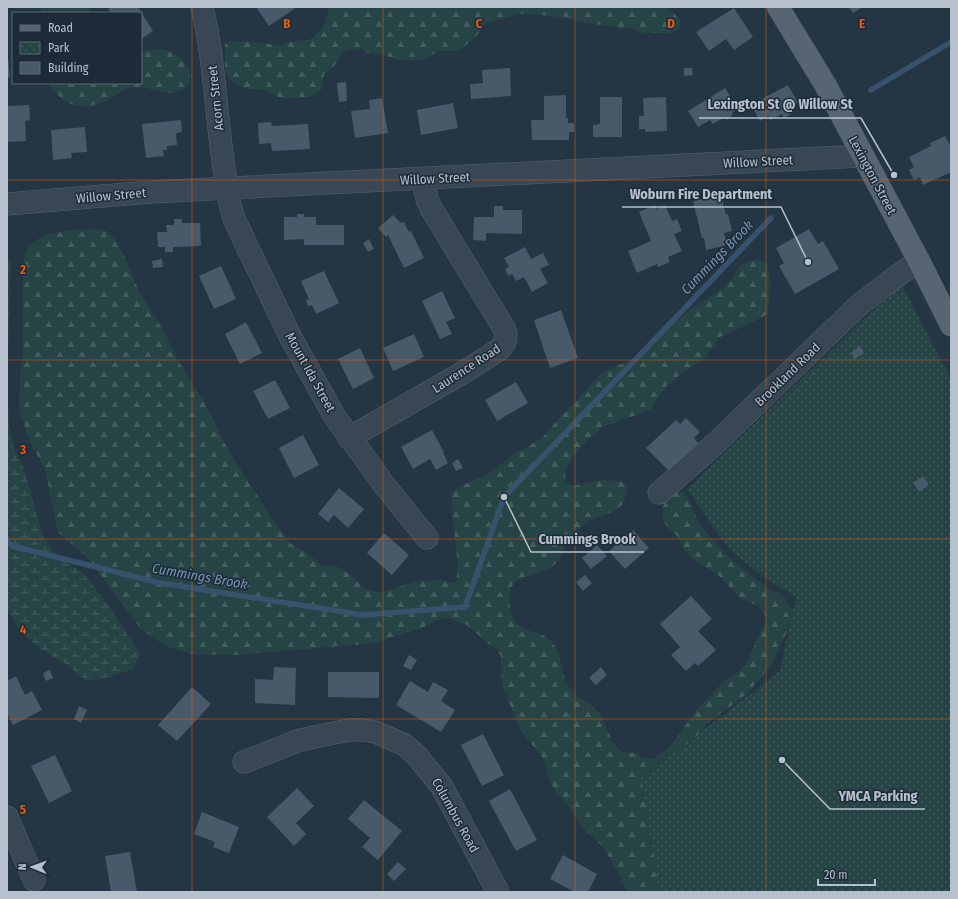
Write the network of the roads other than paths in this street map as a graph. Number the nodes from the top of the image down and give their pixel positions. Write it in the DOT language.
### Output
graph roads {
  1 [pos="202,7"];
  2 [pos="778,7"];
  3 [pos="863,156"];
  4 [pos="423,179"];
  5 [pos="227,189"];
  6 [pos="7,204"];
  7 [pos="919,261"];
  8 [pos="951,325"];
  9 [pos="349,438"];
  10 [pos="659,493"];
  11 [pos="427,538"];
  12 [pos="244,762"];
  13 [pos="7,817"];
  14 [pos="34,880"];
  15 [pos="498,892"];
  1 -- 5 [label="street, Acorn Street"];
  2 -- 3 [label="main road, Lexington Street"];
  3 -- 4 [label="street, Willow Street"];
  3 -- 7 [label="main road, Lexington Street"];
  4 -- 5 [label="street, Willow Street"];
  4 -- 9 [label="street, Laurence Road"];
  5 -- 6 [label="street, Willow Street"];
  5 -- 9 [label="street, Mount Ida Street"];
  7 -- 8 [label="main road, Lexington Street"];
  7 -- 10 [label="street, Brookland Road"];
  9 -- 11 [label="street, Mount Ida Street"];
  12 -- 15 [label="street, Columbus Road"];
  13 -- 14 [label="street"];
}
